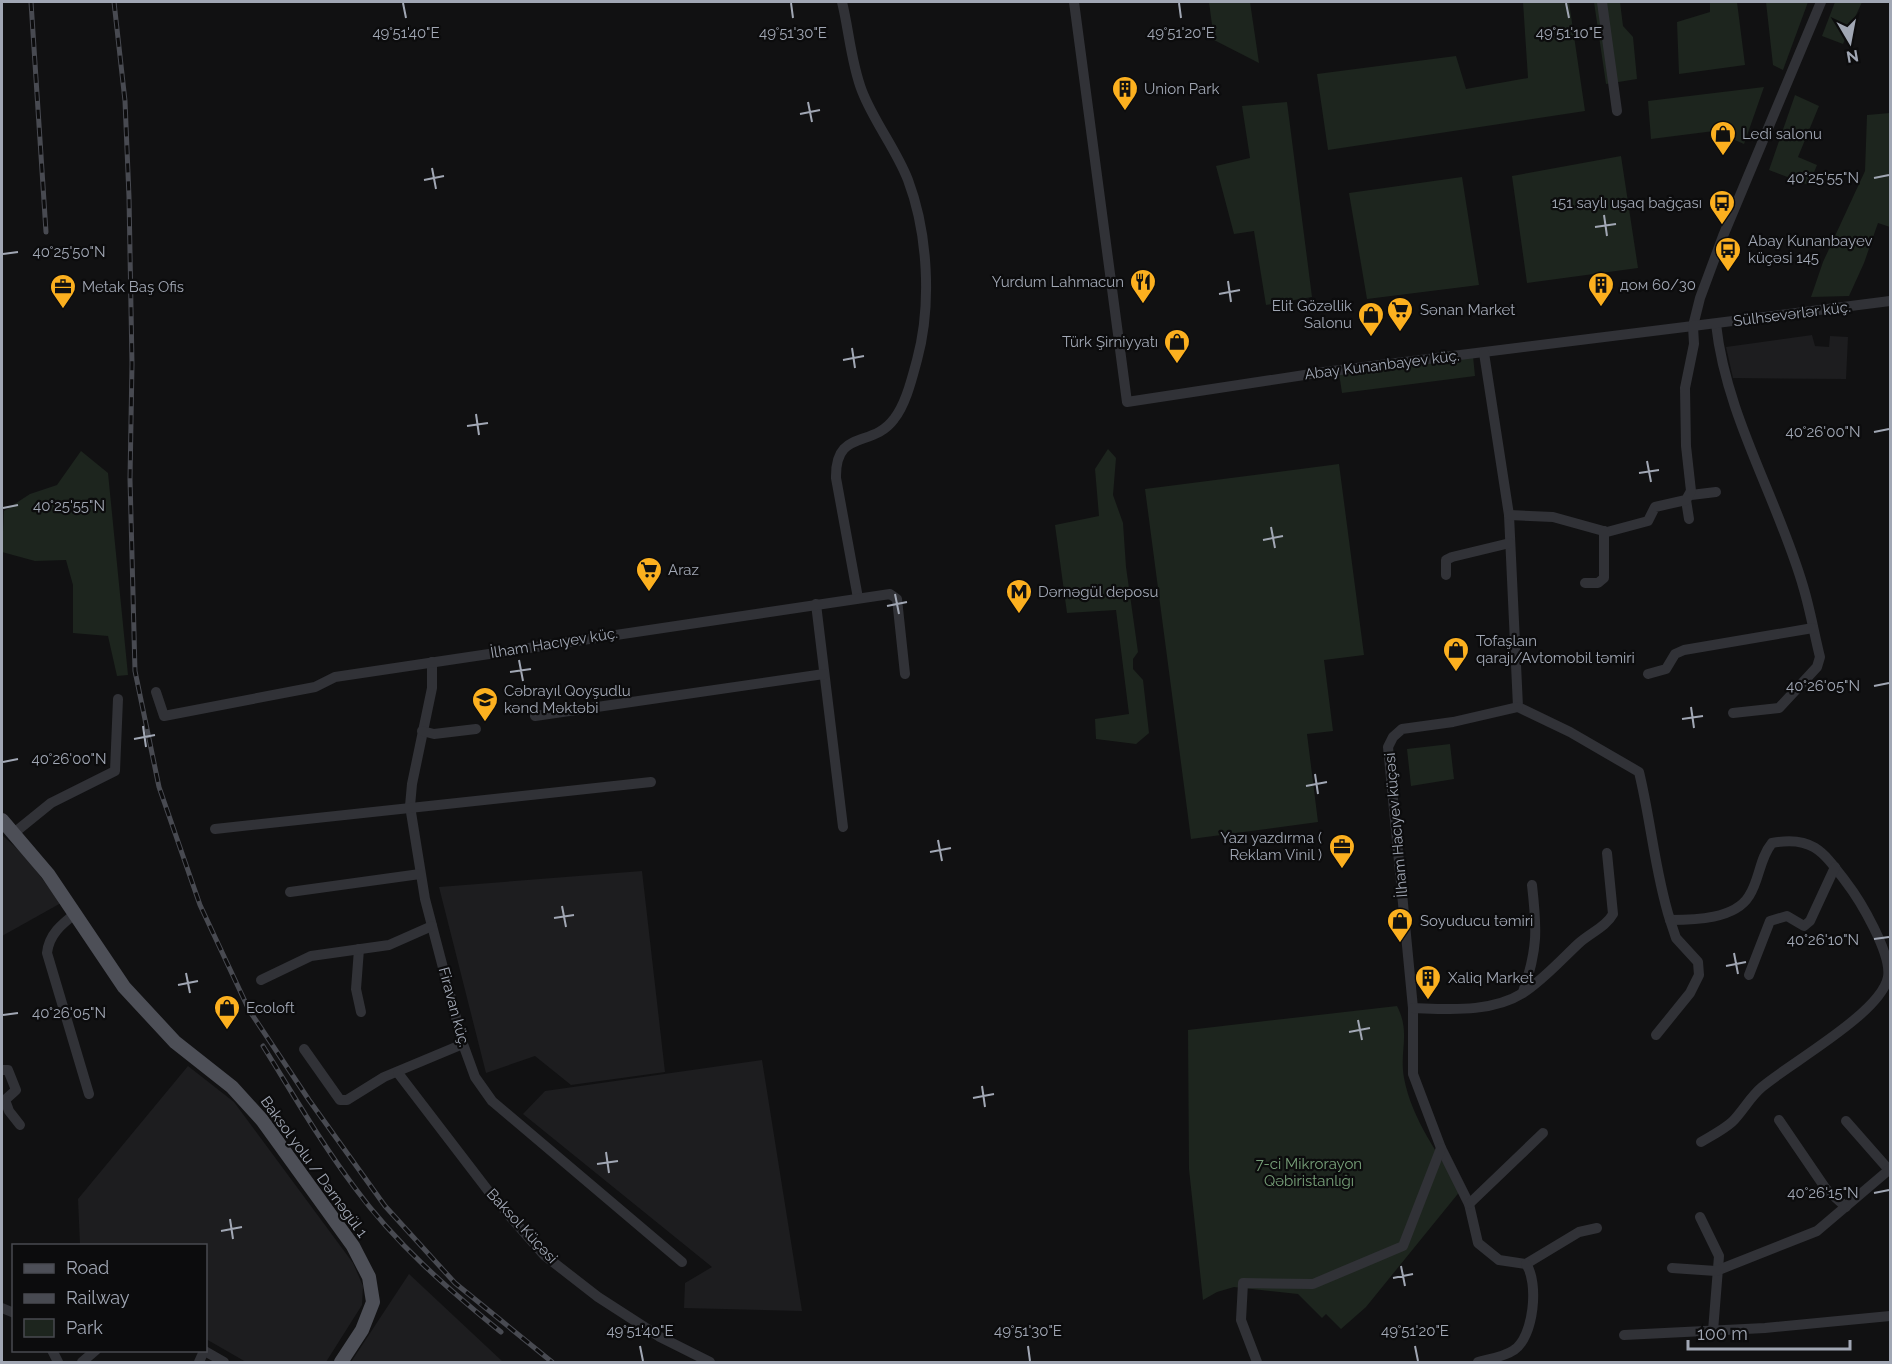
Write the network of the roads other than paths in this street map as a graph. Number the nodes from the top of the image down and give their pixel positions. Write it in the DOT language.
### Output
graph roads {
  1 [pos="842,2"];
  2 [pos="1074,2"];
  3 [pos="1602,2"];
  4 [pos="1821,2"];
  5 [pos="1617,111"];
  6 [pos="1890,302"];
  7 [pos="1716,324"];
  8 [pos="1692,326"];
  9 [pos="1484,353"];
  10 [pos="1716,492"];
  11 [pos="1688,498"];
  12 [pos="1509,515"];
  13 [pos="1689,519"];
  14 [pos="1604,531"];
  15 [pos="1510,543"];
  16 [pos="1446,575"];
  17 [pos="1585,583"];
  18 [pos="858,598"];
  19 [pos="816,604"];
  20 [pos="1813,628"];
  21 [pos="432,662"];
  22 [pos="824,674"];
  23 [pos="905,674"];
  24 [pos="1648,674"];
  25 [pos="156,692"];
  26 [pos="118,699"];
  27 [pos="1518,706"];
  28 [pos="1733,713"];
  29 [pos="535,716"];
  30 [pos="476,729"];
  31 [pos="422,732"];
  32 [pos="651,782"];
  33 [pos="410,806"];
  34 [pos="2,820"];
  35 [pos="843,827"];
  36 [pos="215,829"];
  37 [pos="14,834"];
  38 [pos="1607,853"];
  39 [pos="1835,867"];
  40 [pos="420,873"];
  41 [pos="1532,885"];
  42 [pos="290,892"];
  43 [pos="76,913"];
  44 [pos="1670,920"];
  45 [pos="432,926"];
  46 [pos="359,949"];
  47 [pos="1749,975"];
  48 [pos="261,980"];
  49 [pos="1523,993"];
  50 [pos="1413,1008"];
  51 [pos="361,1012"];
  52 [pos="1656,1035"];
  53 [pos="463,1044"];
  54 [pos="303,1049"];
  55 [pos="2,1070"];
  56 [pos="398,1073"];
  57 [pos="89,1094"];
  58 [pos="3,1100"];
  59 [pos="1779,1120"];
  60 [pos="1846,1120"];
  61 [pos="20,1125"];
  62 [pos="1543,1133"];
  63 [pos="1701,1142"];
  64 [pos="1441,1148"];
  65 [pos="1890,1169"];
  66 [pos="1469,1204"];
  67 [pos="1846,1207"];
  68 [pos="1700,1217"];
  69 [pos="1596,1228"];
  70 [pos="682,1262"];
  71 [pos="1526,1263"];
  72 [pos="1672,1268"];
  73 [pos="1716,1271"];
  74 [pos="1890,1316"];
  75 [pos="1713,1331"];
  76 [pos="1624,1335"];
  77 [pos="94,1352"];
  78 [pos="206,1352"];
  79 [pos="82,1362"];
  80 [pos="224,1362"];
  81 [pos="342,1362"];
  82 [pos="710,1362"];
  83 [pos="1257,1362"];
  84 [pos="1478,1362"];
  1 -- 18 [label="street"];
  2 -- 9 [label="street, Abay Kunanbayev küç."];
  3 -- 5 [label="street"];
  4 -- 8 [label="street"];
  6 -- 7 [label="street, Sülhsevərlər küç."];
  7 -- 8 [label="street, Sülhsevərlər küç."];
  7 -- 20 [label="street"];
  8 -- 9 [label="street, Abay Kunanbayev küç."];
  8 -- 11 [label="street"];
  9 -- 12 [label="street"];
  10 -- 11 [label="street"];
  11 -- 13 [label="street"];
  11 -- 14 [label="street"];
  12 -- 14 [label="street"];
  12 -- 15 [label="street"];
  14 -- 17 [label="street"];
  15 -- 16 [label="street"];
  15 -- 27 [label="street"];
  18 -- 19 [label="street, İlham Hacıyev küç."];
  18 -- 23 [label="street, İlham Hacıyev küç."];
  19 -- 21 [label="street, İlham Hacıyev küç."];
  19 -- 22 [label="street"];
  20 -- 24 [label="street"];
  20 -- 28 [label="street"];
  21 -- 25 [label="street, İlham Hacıyev küç."];
  21 -- 31 [label="street, Firavan küç."];
  22 -- 29 [label="street"];
  22 -- 35 [label="street"];
  26 -- 37 [label="street"];
  27 -- 44 [label="street"];
  27 -- 50 [label="street, İlham Hacıyev küçəsi"];
  30 -- 31 [label="street"];
  31 -- 33 [label="street, Firavan küç."];
  32 -- 33 [label="street"];
  33 -- 36 [label="street"];
  33 -- 40 [label="street, Firavan küç."];
  34 -- 37 [label="main road, Baksol yolu / Dərnəgül 1"];
  37 -- 43 [label="main road, Baksol yolu / Dərnəgül 1"];
  38 -- 49 [label="street"];
  39 -- 44 [label="street"];
  39 -- 47 [label="street"];
  39 -- 63 [label="street"];
  40 -- 42 [label="street"];
  40 -- 45 [label="street, Firavan küç."];
  41 -- 49 [label="street"];
  43 -- 57 [label="street"];
  43 -- 81 [label="main road, Baksol yolu / Dərnəgül 1"];
  44 -- 52 [label="street"];
  45 -- 46 [label="street"];
  45 -- 53 [label="street, Firavan küç."];
  46 -- 48 [label="street"];
  46 -- 51 [label="street"];
  49 -- 50 [label="street"];
  50 -- 64 [label="street, İlham Hacıyev küçəsi"];
  53 -- 56 [label="street"];
  53 -- 70 [label="street, Firavan küç."];
  54 -- 56 [label="street"];
  55 -- 58 [label="street"];
  56 -- 82 [label="street, Baksol Küçəsi"];
  58 -- 61 [label="street"];
  59 -- 67 [label="street"];
  60 -- 65 [label="street"];
  62 -- 66 [label="street"];
  64 -- 66 [label="street, İlham Hacıyev küçəsi"];
  64 -- 83 [label="street"];
  65 -- 67 [label="street"];
  66 -- 71 [label="street, İlham Hacıyev küçəsi"];
  67 -- 73 [label="street"];
  68 -- 73 [label="street"];
  69 -- 71 [label="street"];
  71 -- 84 [label="street"];
  72 -- 73 [label="street"];
  73 -- 75 [label="street"];
  74 -- 75 [label="street"];
  75 -- 76 [label="street"];
  77 -- 79 [label="street"];
  78 -- 80 [label="street"];
}
